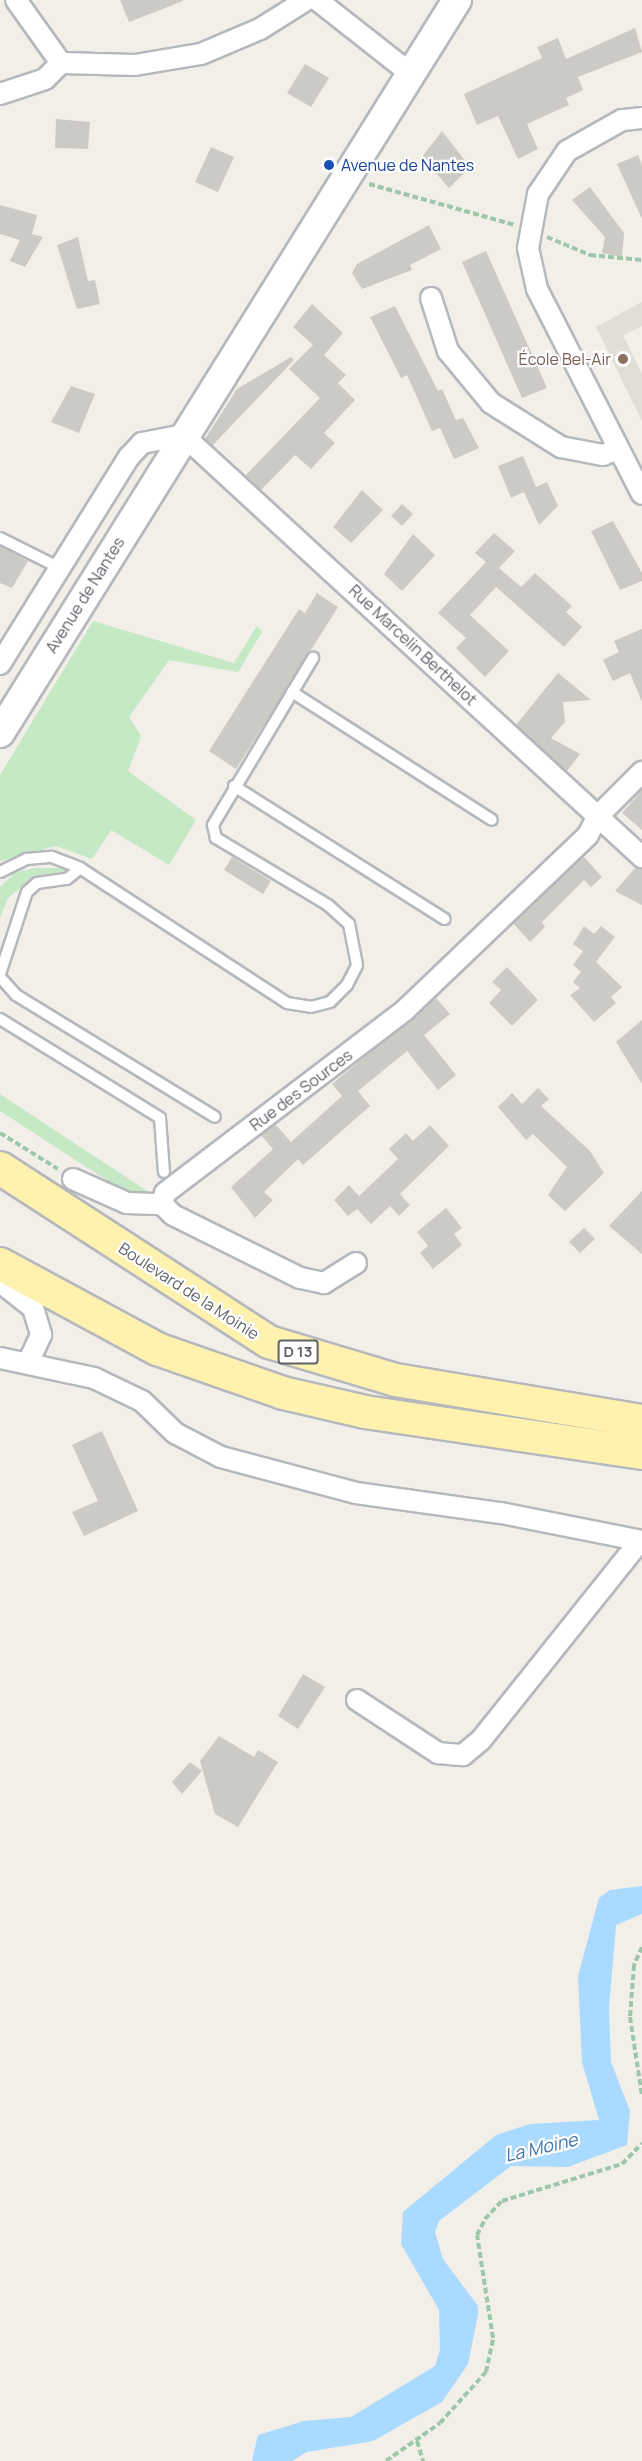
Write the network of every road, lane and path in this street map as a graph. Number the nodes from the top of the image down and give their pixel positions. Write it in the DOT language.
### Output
graph roads {
  1 [pos="16,0"];
  2 [pos="306,0"];
  3 [pos="317,0"];
  4 [pos="457,0"];
  5 [pos="61,63"];
  6 [pos="411,74"];
  7 [pos="0,94"];
  8 [pos="642,118"];
  9 [pos="345,178"];
  10 [pos="530,229"];
  11 [pos="642,260"];
  12 [pos="431,298"];
  13 [pos="183,435"];
  14 [pos="618,449"];
  15 [pos="642,494"];
  16 [pos="0,538"];
  17 [pos="60,568"];
  18 [pos="313,658"];
  19 [pos="0,664"];
  20 [pos="292,692"];
  21 [pos="1,726"];
  22 [pos="642,772"];
  23 [pos="234,786"];
  24 [pos="597,817"];
  25 [pos="492,820"];
  26 [pos="642,858"];
  27 [pos="80,868"];
  28 [pos="0,872"];
  29 [pos="444,919"];
  30 [pos="0,975"];
  31 [pos="0,1019"];
  32 [pos="215,1117"];
  33 [pos="0,1133"];
  34 [pos="0,1168"];
  35 [pos="164,1172"];
  36 [pos="73,1179"];
  37 [pos="162,1204"];
  38 [pos="356,1263"];
  39 [pos="0,1264"];
  40 [pos="0,1282"];
  41 [pos="0,1358"];
  42 [pos="28,1364"];
  43 [pos="639,1420"];
  44 [pos="642,1453"];
  45 [pos="641,1541"];
  46 [pos="357,1700"];
  47 [pos="642,1947"];
  48 [pos="642,2095"];
  49 [pos="642,2144"];
  50 [pos="417,2441"];
  51 [pos="386,2461"];
  52 [pos="423,2461"];
  1 -- 5 [label="street"];
  2 -- 5 [label="street"];
  3 -- 6 [label="street"];
  4 -- 6 [label="main road, Avenue de Nantes"];
  5 -- 7 [label="street"];
  6 -- 9 [label="main road, Avenue de Nantes"];
  8 -- 10 [label="street"];
  9 -- 10 [label="path"];
  9 -- 13 [label="main road, Avenue de Nantes"];
  10 -- 11 [label="path"];
  10 -- 14 [label="street"];
  12 -- 14 [label="street"];
  13 -- 17 [label="street"];
  13 -- 21 [label="main road, Avenue de Nantes"];
  13 -- 24 [label="street, Rue Marcelin Berthelot"];
  14 -- 15 [label="street"];
  16 -- 17 [label="lane"];
  17 -- 19 [label="street"];
  18 -- 20 [label="lane"];
  20 -- 23 [label="lane"];
  20 -- 25 [label="lane"];
  22 -- 24 [label="street, Rue des Sources"];
  23 -- 27 [label="lane"];
  23 -- 29 [label="lane"];
  24 -- 26 [label="street, Rue Marcelin Berthelot"];
  24 -- 37 [label="street, Rue des Sources"];
  27 -- 28 [label="lane"];
  27 -- 30 [label="lane"];
  30 -- 32 [label="lane"];
  31 -- 35 [label="lane"];
  33 -- 36 [label="path"];
  34 -- 43 [label="main road, Boulevard de la Moinie / D 13"];
  36 -- 37 [label="street"];
  37 -- 38 [label="street"];
  39 -- 44 [label="main road"];
  40 -- 42 [label="street"];
  41 -- 42 [label="street"];
  42 -- 45 [label="street"];
  45 -- 46 [label="street"];
  47 -- 48 [label="path"];
  49 -- 50 [label="path"];
  50 -- 51 [label="path"];
  50 -- 52 [label="path"];
}
